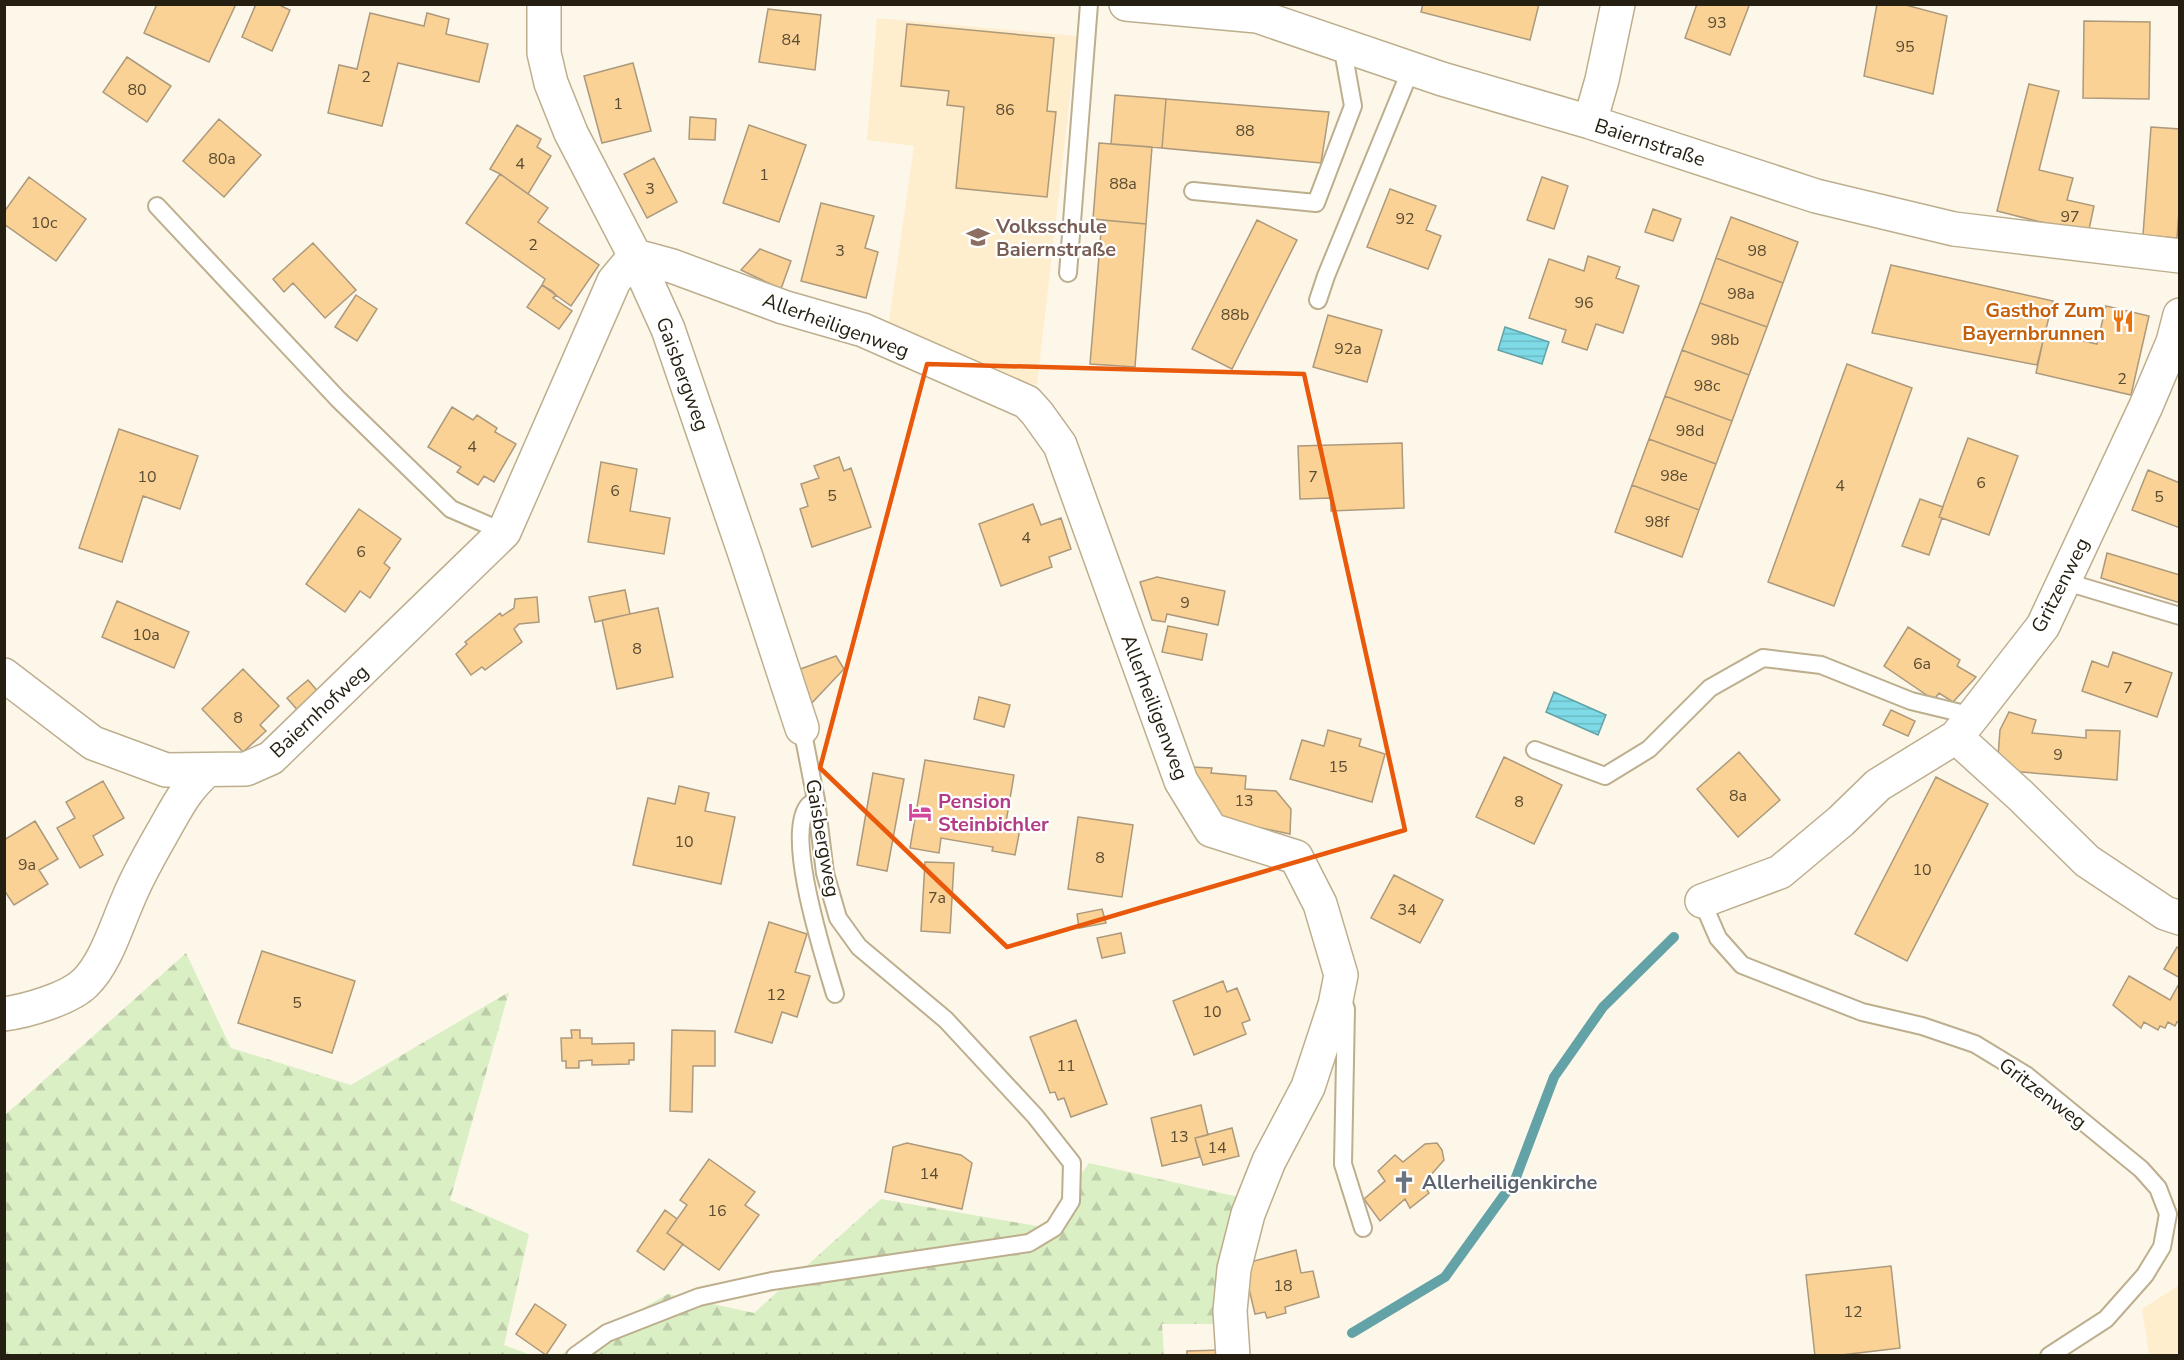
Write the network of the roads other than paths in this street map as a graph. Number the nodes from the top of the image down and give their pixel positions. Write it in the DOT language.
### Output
graph roads {
  1 [pos="544,4"];
  2 [pos="1089,4"];
  3 [pos="1126,4"];
  4 [pos="1618,4"];
  5 [pos="1342,45"];
  6 [pos="1411,69"];
  7 [pos="1590,122"];
  8 [pos="1193,191"];
  9 [pos="157,206"];
  10 [pos="635,256"];
  11 [pos="2180,256"];
  12 [pos="2180,272"];
  13 [pos="1068,273"];
  14 [pos="2180,280"];
  15 [pos="1318,300"];
  16 [pos="2180,315"];
  17 [pos="504,532"];
  18 [pos="2063,581"];
  19 [pos="2180,616"];
  20 [pos="4,675"];
  21 [pos="1965,727"];
  22 [pos="802,728"];
  23 [pos="1535,750"];
  24 [pos="207,770"];
  25 [pos="816,800"];
  26 [pos="1702,901"];
  27 [pos="2180,918"];
  28 [pos="1338,988"];
  29 [pos="835,994"];
  30 [pos="4,1014"];
  31 [pos="1363,1228"];
  32 [pos="575,1356"];
  33 [pos="1233,1356"];
  34 [pos="2049,1356"];
  1 -- 10 [label="street, Gaisbergweg"];
  2 -- 13 [label="lane"];
  3 -- 5 [label="street, Baiernstraße"];
  4 -- 7 [label="street"];
  5 -- 6 [label="street, Baiernstraße"];
  5 -- 8 [label="lane"];
  6 -- 7 [label="street, Baiernstraße"];
  6 -- 15 [label="lane"];
  7 -- 11 [label="street, Baiernstraße"];
  9 -- 17 [label="lane"];
  10 -- 17 [label="street, Baiernhofweg"];
  10 -- 22 [label="street, Gaisbergweg"];
  10 -- 28 [label="street, Allerheiligenweg"];
  12 -- 14 [label="street"];
  16 -- 18 [label="street, Gritzenweg"];
  17 -- 24 [label="street, Baiernhofweg"];
  18 -- 19 [label="lane"];
  18 -- 21 [label="street, Gritzenweg"];
  20 -- 24 [label="street, Baiernhofweg"];
  21 -- 23 [label="lane"];
  21 -- 26 [label="street"];
  21 -- 27 [label="street"];
  22 -- 25 [label="lane, Gaisbergweg"];
  24 -- 30 [label="street"];
  25 -- 29 [label="lane"];
  25 -- 32 [label="lane, Gaisbergweg"];
  26 -- 34 [label="lane, Gritzenweg"];
  28 -- 31 [label="lane"];
  28 -- 33 [label="street, Allerheiligenweg"];
}
